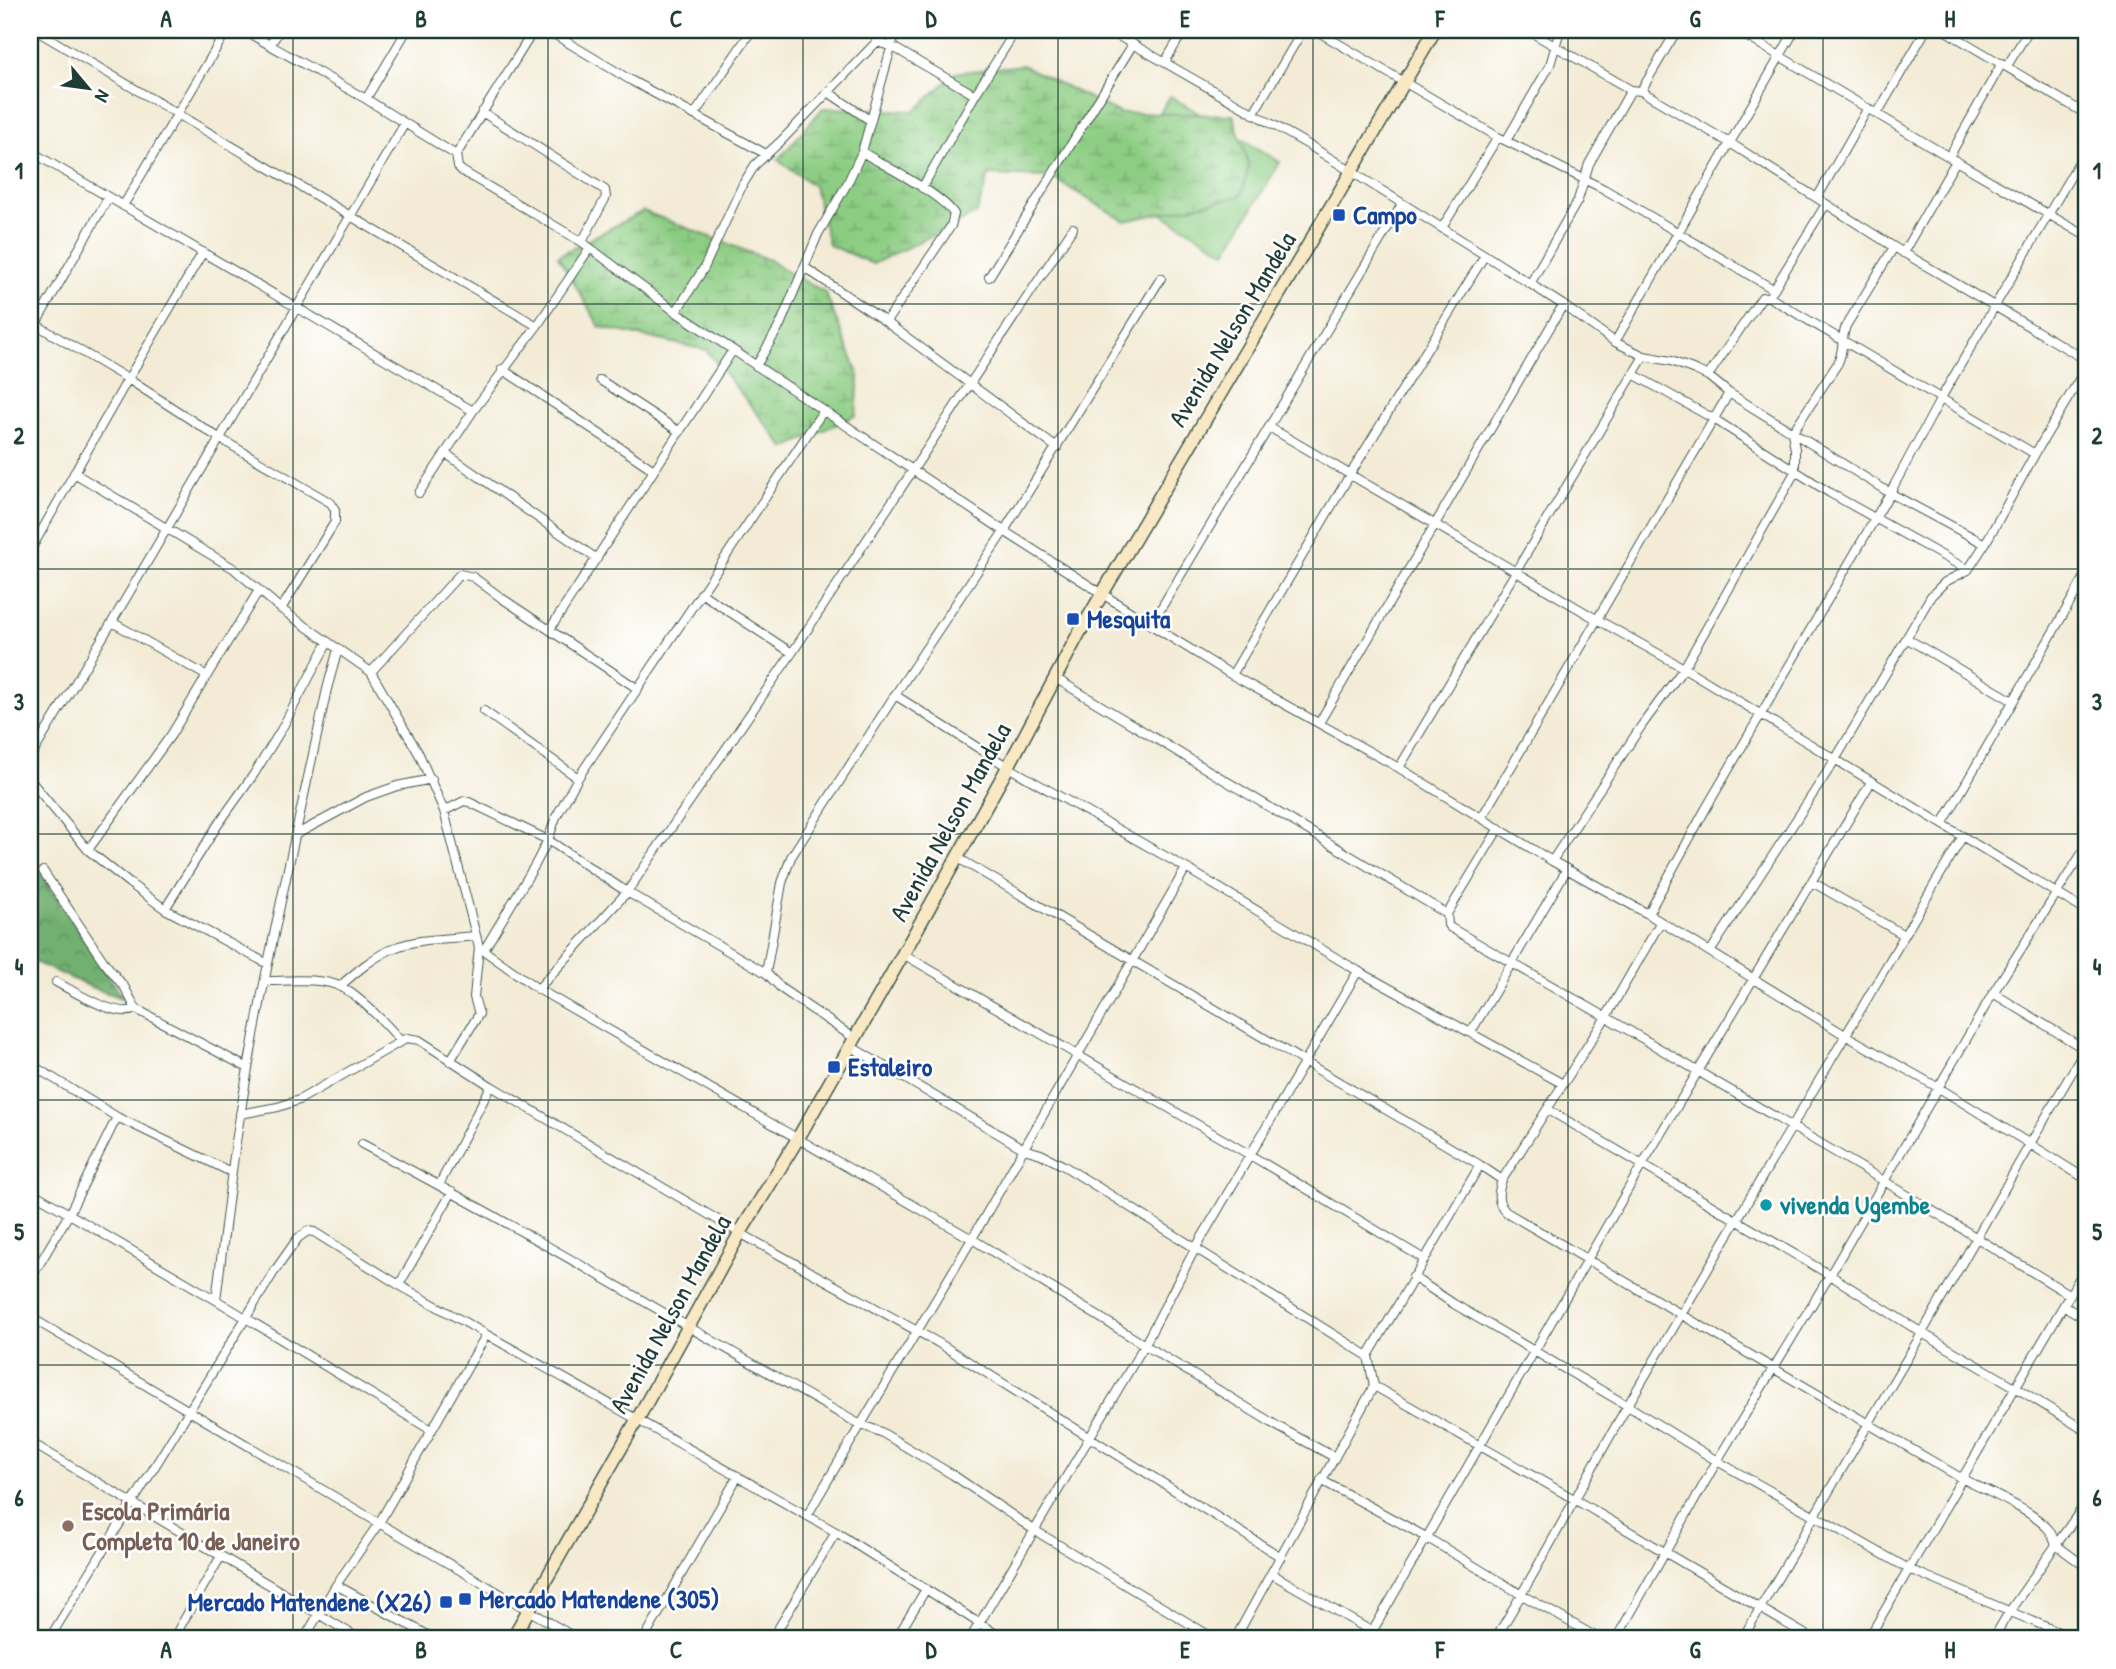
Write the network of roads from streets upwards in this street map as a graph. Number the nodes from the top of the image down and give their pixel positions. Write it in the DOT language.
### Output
graph roads {
  1 [pos="35,30"];
  2 [pos="227,30"];
  3 [pos="243,30"];
  4 [pos="279,30"];
  5 [pos="407,30"];
  6 [pos="534,30"];
  7 [pos="547,30"];
  8 [pos="888,30"];
  9 [pos="896,30"];
  10 [pos="1016,30"];
  11 [pos="1108,30"];
  12 [pos="1184,30"];
  13 [pos="1303,30"];
  14 [pos="1315,30"];
  15 [pos="1435,30"];
  16 [pos="1527,30"];
  17 [pos="1560,30"];
  18 [pos="1677,30"];
  19 [pos="1737,30"];
  20 [pos="1795,30"];
  21 [pos="1926,30"];
  22 [pos="1944,30"];
  23 [pos="2029,30"];
  24 [pos="746,32"];
  25 [pos="877,42"];
  26 [pos="1133,44"];
  27 [pos="270,45"];
  28 [pos="1554,45"];
  29 [pos="892,47"];
  30 [pos="1780,56"];
  31 [pos="1166,62"];
  32 [pos="2005,65"];
  33 [pos="1403,83"];
  34 [pos="1631,90"];
  35 [pos="1641,91"];
  36 [pos="828,93"];
  37 [pos="975,95"];
  38 [pos="366,99"];
  39 [pos="1868,108"];
  40 [pos="482,112"];
  41 [pos="178,113"];
  42 [pos="1253,114"];
  43 [pos="1877,114"];
  44 [pos="2086,114"];
  45 [pos="694,115"];
  46 [pos="871,121"];
  47 [pos="405,123"];
  48 [pos="1502,139"];
  49 [pos="1730,143"];
  50 [pos="2086,150"];
  51 [pos="30,151"];
  52 [pos="862,152"];
  53 [pos="766,154"];
  54 [pos="456,155"];
  55 [pos="1953,159"];
  56 [pos="1351,172"];
  57 [pos="1584,178"];
  58 [pos="922,188"];
  59 [pos="108,198"];
  60 [pos="1818,198"];
  61 [pos="1402,204"];
  62 [pos="1826,204"];
  63 [pos="123,206"];
  64 [pos="2049,215"];
  65 [pos="351,216"];
  66 [pos="1073,228"];
  67 [pos="1442,229"];
  68 [pos="1679,233"];
  69 [pos="2086,236"];
  70 [pos="582,242"];
  71 [pos="1894,247"];
  72 [pos="589,249"];
  73 [pos="203,252"];
  74 [pos="1903,253"];
  75 [pos="1485,255"];
  76 [pos="804,267"];
  77 [pos="989,277"];
  78 [pos="1161,278"];
  79 [pos="1530,284"];
  80 [pos="1771,293"];
  81 [pos="1563,305"];
  82 [pos="1996,306"];
  83 [pos="296,308"];
  84 [pos="676,312"];
  85 [pos="886,322"];
  86 [pos="33,323"];
  87 [pos="537,326"];
  88 [pos="30,334"];
  89 [pos="1615,342"];
  90 [pos="1843,342"];
  91 [pos="733,350"];
  92 [pos="1644,356"];
  93 [pos="2086,360"];
  94 [pos="756,366"];
  95 [pos="2086,368"];
  96 [pos="502,369"];
  97 [pos="1633,374"];
  98 [pos="1708,376"];
  99 [pos="128,379"];
  100 [pos="600,380"];
  101 [pos="971,384"];
  102 [pos="1730,393"];
  103 [pos="1941,398"];
  104 [pos="473,411"];
  105 [pos="823,411"];
  106 [pos="1714,419"];
  107 [pos="1269,427"];
  108 [pos="680,432"];
  109 [pos="1792,433"];
  110 [pos="219,438"];
  111 [pos="1057,448"];
  112 [pos="445,453"];
  113 [pos="2035,454"];
  114 [pos="913,468"];
  115 [pos="654,470"];
  116 [pos="1796,472"];
  117 [pos="74,473"];
  118 [pos="1351,473"];
  119 [pos="419,493"];
  120 [pos="1890,493"];
  121 [pos="1875,519"];
  122 [pos="1434,523"];
  123 [pos="166,530"];
  124 [pos="1004,531"];
  125 [pos="1985,544"];
  126 [pos="30,551"];
  127 [pos="597,559"];
  128 [pos="1968,570"];
  129 [pos="1516,572"];
  130 [pos="2086,575"];
  131 [pos="259,590"];
  132 [pos="701,593"];
  133 [pos="1102,594"];
  134 [pos="281,609"];
  135 [pos="1598,621"];
  136 [pos="112,622"];
  137 [pos="1151,625"];
  138 [pos="550,629"];
  139 [pos="1906,638"];
  140 [pos="328,642"];
  141 [pos="338,649"];
  142 [pos="792,653"];
  143 [pos="1684,668"];
  144 [pos="371,672"];
  145 [pos="1232,675"];
  146 [pos="207,676"];
  147 [pos="1055,678"];
  148 [pos="638,689"];
  149 [pos="895,695"];
  150 [pos="2013,701"];
  151 [pos="484,711"];
  152 [pos="1760,716"];
  153 [pos="1319,723"];
  154 [pos="30,758"];
  155 [pos="1835,760"];
  156 [pos="1008,767"];
  157 [pos="1399,768"];
  158 [pos="578,778"];
  159 [pos="432,779"];
  160 [pos="30,780"];
  161 [pos="1871,782"];
  162 [pos="444,811"];
  163 [pos="1482,817"];
  164 [pos="1943,823"];
  165 [pos="1499,828"];
  166 [pos="297,834"];
  167 [pos="1963,836"];
  168 [pos="548,840"];
  169 [pos="2086,847"];
  170 [pos="88,850"];
  171 [pos="958,858"];
  172 [pos="1552,861"];
  173 [pos="1186,868"];
  174 [pos="1567,869"];
  175 [pos="43,871"];
  176 [pos="1812,882"];
  177 [pos="627,892"];
  178 [pos="2056,892"];
  179 [pos="165,909"];
  180 [pos="2086,911"];
  181 [pos="1447,915"];
  182 [pos="1648,915"];
  183 [pos="1660,923"];
  184 [pos="1904,935"];
  185 [pos="475,936"];
  186 [pos="482,949"];
  187 [pos="1710,952"];
  188 [pos="903,954"];
  189 [pos="1132,961"];
  190 [pos="1512,963"];
  191 [pos="268,964"];
  192 [pos="1357,971"];
  193 [pos="766,974"];
  194 [pos="1753,979"];
  195 [pos="265,981"];
  196 [pos="56,982"];
  197 [pos="340,986"];
  198 [pos="538,989"];
  199 [pos="1993,993"];
  200 [pos="136,1010"];
  201 [pos="1606,1017"];
  202 [pos="1471,1032"];
  203 [pos="1845,1035"];
  204 [pos="401,1042"];
  205 [pos="852,1042"];
  206 [pos="2085,1050"];
  207 [pos="1077,1054"];
  208 [pos="450,1060"];
  209 [pos="1304,1061"];
  210 [pos="30,1064"];
  211 [pos="248,1068"];
  212 [pos="1697,1071"];
  213 [pos="1563,1084"];
  214 [pos="491,1086"];
  215 [pos="1939,1088"];
  216 [pos="1547,1109"];
  217 [pos="240,1114"];
  218 [pos="117,1117"];
  219 [pos="1790,1126"];
  220 [pos="797,1140"];
  221 [pos="362,1144"];
  222 [pos="2030,1144"];
  223 [pos="1024,1149"];
  224 [pos="1250,1155"];
  225 [pos="1480,1165"];
  226 [pos="1642,1165"];
  227 [pos="231,1172"];
  228 [pos="2086,1178"];
  229 [pos="1502,1180"];
  230 [pos="1884,1181"];
  231 [pos="439,1185"];
  232 [pos="30,1191"];
  233 [pos="452,1192"];
  234 [pos="69,1214"];
  235 [pos="1737,1221"];
  236 [pos="740,1233"];
  237 [pos="1975,1238"];
  238 [pos="972,1239"];
  239 [pos="1195,1249"];
  240 [pos="1424,1259"];
  241 [pos="1587,1259"];
  242 [pos="2086,1268"];
  243 [pos="1830,1275"];
  244 [pos="1413,1277"];
  245 [pos="30,1280"];
  246 [pos="398,1285"];
  247 [pos="2070,1295"];
  248 [pos="216,1300"];
  249 [pos="2064,1306"];
  250 [pos="1682,1314"];
  251 [pos="30,1317"];
  252 [pos="246,1318"];
  253 [pos="2086,1319"];
  254 [pos="688,1329"];
  255 [pos="916,1331"];
  256 [pos="1922,1333"];
  257 [pos="486,1335"];
  258 [pos="1145,1344"];
  259 [pos="1534,1352"];
  260 [pos="1368,1356"];
  261 [pos="1773,1368"];
  262 [pos="1374,1386"];
  263 [pos="2015,1387"];
  264 [pos="1628,1406"];
  265 [pos="189,1412"];
  266 [pos="637,1420"];
  267 [pos="1868,1422"];
  268 [pos="859,1424"];
  269 [pos="431,1430"];
  270 [pos="2086,1432"];
  271 [pos="1089,1438"];
  272 [pos="30,1442"];
  273 [pos="1480,1446"];
  274 [pos="1334,1457"];
  275 [pos="1717,1461"];
  276 [pos="738,1476"];
  277 [pos="1961,1478"];
  278 [pos="1321,1480"];
  279 [pos="1574,1499"];
  280 [pos="131,1503"];
  281 [pos="2086,1503"];
  282 [pos="807,1516"];
  283 [pos="1814,1516"];
  284 [pos="379,1522"];
  285 [pos="1034,1530"];
  286 [pos="836,1532"];
  287 [pos="1426,1537"];
  288 [pos="2056,1545"];
  289 [pos="1665,1552"];
  290 [pos="221,1556"];
  291 [pos="1281,1557"];
  292 [pos="2086,1567"];
  293 [pos="1909,1569"];
  294 [pos="1272,1574"];
  295 [pos="336,1585"];
  296 [pos="926,1589"];
  297 [pos="1522,1595"];
  298 [pos="1760,1608"];
  299 [pos="529,1610"];
  300 [pos="2009,1612"];
  301 [pos="320,1615"];
  302 [pos="979,1624"];
  303 [pos="1370,1635"];
  304 [pos="49,1639"];
  305 [pos="173,1639"];
  306 [pos="304,1639"];
  307 [pos="360,1639"];
  308 [pos="435,1639"];
  309 [pos="512,1639"];
  310 [pos="578,1639"];
  311 [pos="644,1639"];
  312 [pos="772,1639"];
  313 [pos="896,1639"];
  314 [pos="970,1639"];
  315 [pos="1004,1639"];
  316 [pos="1215,1639"];
  317 [pos="1235,1639"];
  318 [pos="1385,1639"];
  319 [pos="1495,1639"];
  320 [pos="1600,1639"];
  321 [pos="1616,1639"];
  322 [pos="1742,1639"];
  323 [pos="1813,1639"];
  324 [pos="1868,1639"];
  325 [pos="1993,1639"];
  326 [pos="2075,1639"];
  1 -- 41 [label="street"];
  2 -- 41 [label="street"];
  3 -- 27 [label="street"];
  4 -- 27 [label="street"];
  5 -- 38 [label="street"];
  6 -- 40 [label="street"];
  7 -- 45 [label="street"];
  8 -- 25 [label="street"];
  9 -- 29 [label="street"];
  10 -- 37 [label="street"];
  11 -- 26 [label="street"];
  12 -- 31 [label="street"];
  13 -- 42 [label="street"];
  14 -- 33 [label="street"];
  15 -- 33 [label="street, Avenida Nelson Mandela"];
  16 -- 28 [label="street"];
  17 -- 28 [label="street"];
  18 -- 35 [label="street"];
  19 -- 30 [label="street"];
  20 -- 30 [label="street"];
  21 -- 43 [label="street"];
  22 -- 32 [label="street"];
  23 -- 32 [label="street"];
  24 -- 45 [label="street"];
  25 -- 29 [label="street"];
  25 -- 36 [label="street"];
  26 -- 31 [label="street"];
  26 -- 77 [label="street"];
  27 -- 38 [label="street"];
  28 -- 34 [label="street"];
  28 -- 48 [label="street"];
  29 -- 37 [label="street"];
  29 -- 46 [label="street"];
  30 -- 39 [label="street"];
  30 -- 49 [label="street"];
  31 -- 42 [label="street"];
  32 -- 44 [label="street"];
  32 -- 55 [label="street"];
  33 -- 48 [label="street"];
  33 -- 56 [label="street, Avenida Nelson Mandela"];
  34 -- 35 [label="street"];
  34 -- 57 [label="street"];
  35 -- 49 [label="street"];
  36 -- 46 [label="street"];
  36 -- 53 [label="street"];
  37 -- 58 [label="street"];
  38 -- 47 [label="street"];
  39 -- 43 [label="street"];
  39 -- 60 [label="street"];
  40 -- 54 [label="street"];
  40 -- 70 [label="street"];
  41 -- 63 [label="street"];
  41 -- 65 [label="street"];
  42 -- 56 [label="street"];
  43 -- 55 [label="street"];
  45 -- 53 [label="street"];
  46 -- 52 [label="street"];
  47 -- 54 [label="street"];
  47 -- 65 [label="street"];
  48 -- 57 [label="street"];
  48 -- 67 [label="street"];
  49 -- 60 [label="street"];
  49 -- 68 [label="street"];
  50 -- 64 [label="street"];
  51 -- 59 [label="street"];
  52 -- 58 [label="street"];
  52 -- 76 [label="street"];
  53 -- 84 [label="street"];
  54 -- 70 [label="street"];
  55 -- 64 [label="street"];
  55 -- 74 [label="street"];
  56 -- 61 [label="street"];
  56 -- 133 [label="street, Avenida Nelson Mandela"];
  57 -- 68 [label="street"];
  57 -- 79 [label="street"];
  58 -- 85 [label="street"];
  59 -- 63 [label="street"];
  59 -- 86 [label="street"];
  60 -- 62 [label="street"];
  61 -- 67 [label="street"];
  61 -- 107 [label="street"];
  62 -- 71 [label="street"];
  62 -- 80 [label="street"];
  63 -- 73 [label="street"];
  64 -- 69 [label="street"];
  64 -- 82 [label="street"];
  65 -- 83 [label="street"];
  65 -- 87 [label="street"];
  66 -- 101 [label="street"];
  67 -- 75 [label="street"];
  68 -- 80 [label="street"];
  68 -- 89 [label="street"];
  70 -- 72 [label="street"];
  71 -- 74 [label="street"];
  71 -- 90 [label="street"];
  72 -- 84 [label="street"];
  72 -- 87 [label="street"];
  73 -- 83 [label="street"];
  73 -- 99 [label="street"];
  74 -- 82 [label="street"];
  75 -- 79 [label="street"];
  75 -- 118 [label="street"];
  76 -- 85 [label="street"];
  76 -- 94 [label="street"];
  78 -- 111 [label="street"];
  79 -- 81 [label="street"];
  80 -- 90 [label="street"];
  80 -- 98 [label="street"];
  81 -- 89 [label="street"];
  81 -- 122 [label="street"];
  82 -- 93 [label="street"];
  82 -- 103 [label="street"];
  83 -- 104 [label="street"];
  83 -- 110 [label="street"];
  84 -- 91 [label="street"];
  85 -- 101 [label="street"];
  86 -- 88 [label="street"];
  86 -- 99 [label="street"];
  87 -- 96 [label="street"];
  89 -- 92 [label="street"];
  90 -- 103 [label="street"];
  90 -- 109 [label="street"];
  91 -- 94 [label="street"];
  91 -- 108 [label="street"];
  92 -- 97 [label="street"];
  92 -- 98 [label="street"];
  94 -- 105 [label="street"];
  95 -- 113 [label="street"];
  96 -- 104 [label="street"];
  96 -- 115 [label="street"];
  97 -- 106 [label="street"];
  97 -- 129 [label="street"];
  98 -- 102 [label="street"];
  99 -- 110 [label="street"];
  99 -- 117 [label="street"];
  100 -- 108 [label="street"];
  101 -- 111 [label="street"];
  101 -- 114 [label="street"];
  102 -- 106 [label="street"];
  102 -- 109 [label="street"];
  103 -- 113 [label="street"];
  103 -- 120 [label="street"];
  104 -- 112 [label="street"];
  105 -- 114 [label="street"];
  105 -- 132 [label="street"];
  106 -- 116 [label="street"];
  106 -- 135 [label="street"];
  107 -- 118 [label="street"];
  107 -- 137 [label="street"];
  108 -- 115 [label="street"];
  109 -- 116 [label="street"];
  109 -- 120 [label="street"];
  110 -- 123 [label="street"];
  110 -- 134 [label="street"];
  111 -- 124 [label="street"];
  112 -- 119 [label="street"];
  112 -- 127 [label="street"];
  113 -- 125 [label="street"];
  114 -- 124 [label="street"];
  114 -- 142 [label="street"];
  115 -- 127 [label="street"];
  116 -- 121 [label="street"];
  116 -- 143 [label="street"];
  117 -- 123 [label="street"];
  117 -- 126 [label="street"];
  118 -- 122 [label="street"];
  118 -- 145 [label="street"];
  120 -- 121 [label="street"];
  120 -- 125 [label="street"];
  121 -- 128 [label="street"];
  121 -- 152 [label="street"];
  122 -- 129 [label="street"];
  122 -- 153 [label="street"];
  123 -- 131 [label="street"];
  123 -- 136 [label="street"];
  124 -- 133 [label="street"];
  124 -- 149 [label="street"];
  125 -- 128 [label="street"];
  127 -- 138 [label="street"];
  128 -- 139 [label="street"];
  129 -- 135 [label="street"];
  129 -- 157 [label="street"];
  130 -- 150 [label="street"];
  131 -- 134 [label="street"];
  131 -- 146 [label="street"];
  132 -- 142 [label="street"];
  132 -- 148 [label="street"];
  133 -- 137 [label="street"];
  133 -- 147 [label="street, Avenida Nelson Mandela"];
  134 -- 140 [label="street"];
  135 -- 143 [label="street"];
  135 -- 163 [label="street"];
  136 -- 146 [label="street"];
  136 -- 154 [label="street"];
  137 -- 145 [label="street"];
  138 -- 144 [label="street"];
  138 -- 148 [label="street"];
  139 -- 150 [label="street"];
  139 -- 155 [label="street"];
  140 -- 141 [label="street"];
  140 -- 179 [label="street"];
  141 -- 144 [label="street"];
  141 -- 166 [label="street"];
  142 -- 177 [label="street"];
  143 -- 152 [label="street"];
  143 -- 172 [label="street"];
  144 -- 159 [label="street"];
  145 -- 153 [label="street"];
  146 -- 170 [label="street"];
  147 -- 156 [label="street, Avenida Nelson Mandela"];
  147 -- 181 [label="street"];
  148 -- 158 [label="street"];
  149 -- 156 [label="street"];
  149 -- 193 [label="street"];
  150 -- 164 [label="street"];
  151 -- 158 [label="street"];
  152 -- 155 [label="street"];
  152 -- 182 [label="street"];
  153 -- 157 [label="street"];
  155 -- 161 [label="street"];
  155 -- 187 [label="street"];
  156 -- 171 [label="street, Avenida Nelson Mandela"];
  156 -- 173 [label="street"];
  157 -- 163 [label="street"];
  158 -- 168 [label="street"];
  159 -- 162 [label="street"];
  159 -- 166 [label="street"];
  160 -- 170 [label="street"];
  161 -- 164 [label="street"];
  161 -- 176 [label="street"];
  162 -- 168 [label="street"];
  162 -- 185 [label="street"];
  163 -- 165 [label="street"];
  164 -- 167 [label="street"];
  165 -- 172 [label="street"];
  165 -- 181 [label="street"];
  166 -- 191 [label="street"];
  167 -- 178 [label="street"];
  167 -- 184 [label="street"];
  168 -- 177 [label="street"];
  168 -- 186 [label="street"];
  169 -- 178 [label="street"];
  170 -- 179 [label="street"];
  171 -- 188 [label="street, Avenida Nelson Mandela"];
  171 -- 189 [label="street"];
  172 -- 174 [label="street"];
  173 -- 189 [label="street"];
  173 -- 192 [label="street"];
  174 -- 182 [label="street"];
  174 -- 190 [label="street"];
  175 -- 200 [label="street"];
  176 -- 184 [label="street"];
  176 -- 194 [label="street"];
  177 -- 193 [label="street"];
  177 -- 198 [label="street"];
  178 -- 180 [label="street"];
  178 -- 199 [label="street"];
  179 -- 191 [label="street"];
  181 -- 190 [label="street"];
  182 -- 183 [label="street"];
  183 -- 187 [label="street"];
  183 -- 201 [label="street"];
  184 -- 203 [label="street"];
  185 -- 186 [label="street"];
  185 -- 197 [label="street"];
  186 -- 198 [label="street"];
  186 -- 208 [label="street"];
  187 -- 194 [label="street"];
  188 -- 205 [label="street, Avenida Nelson Mandela"];
  188 -- 207 [label="street"];
  189 -- 207 [label="street"];
  189 -- 209 [label="street"];
  190 -- 201 [label="street"];
  190 -- 202 [label="street"];
  191 -- 195 [label="street"];
  192 -- 202 [label="street"];
  192 -- 209 [label="street"];
  193 -- 205 [label="street"];
  194 -- 203 [label="street"];
  194 -- 212 [label="street"];
  195 -- 197 [label="street"];
  195 -- 211 [label="street"];
  196 -- 200 [label="street"];
  197 -- 204 [label="street"];
  198 -- 220 [label="street"];
  199 -- 206 [label="street"];
  199 -- 215 [label="street"];
  200 -- 211 [label="street"];
  201 -- 212 [label="street"];
  201 -- 213 [label="street"];
  202 -- 213 [label="street"];
  203 -- 215 [label="street"];
  203 -- 219 [label="street"];
  204 -- 208 [label="street"];
  204 -- 217 [label="street"];
  205 -- 220 [label="street, Avenida Nelson Mandela"];
  205 -- 223 [label="street"];
  206 -- 222 [label="street"];
  207 -- 223 [label="street"];
  207 -- 224 [label="street"];
  208 -- 214 [label="street"];
  209 -- 224 [label="street"];
  209 -- 225 [label="street"];
  210 -- 218 [label="street"];
  211 -- 217 [label="street"];
  212 -- 219 [label="street"];
  212 -- 226 [label="street"];
  213 -- 216 [label="street"];
  214 -- 231 [label="street"];
  214 -- 236 [label="street"];
  215 -- 222 [label="street"];
  215 -- 230 [label="street"];
  216 -- 226 [label="street"];
  216 -- 229 [label="street"];
  217 -- 227 [label="street"];
  218 -- 227 [label="street"];
  218 -- 234 [label="street"];
  219 -- 230 [label="street"];
  219 -- 235 [label="street"];
  220 -- 236 [label="street, Avenida Nelson Mandela"];
  220 -- 238 [label="street"];
  221 -- 231 [label="street"];
  222 -- 228 [label="street"];
  222 -- 237 [label="street"];
  223 -- 238 [label="street"];
  223 -- 239 [label="street"];
  224 -- 239 [label="street"];
  224 -- 240 [label="street"];
  225 -- 229 [label="street"];
  225 -- 240 [label="street"];
  226 -- 235 [label="street"];
  226 -- 241 [label="street"];
  227 -- 248 [label="street"];
  229 -- 241 [label="street"];
  230 -- 237 [label="street"];
  230 -- 243 [label="street"];
  231 -- 233 [label="street"];
  232 -- 234 [label="street"];
  233 -- 246 [label="street"];
  233 -- 254 [label="street"];
  234 -- 245 [label="street"];
  234 -- 248 [label="street"];
  235 -- 243 [label="street"];
  235 -- 250 [label="street"];
  236 -- 254 [label="street, Avenida Nelson Mandela"];
  236 -- 255 [label="street"];
  237 -- 247 [label="street"];
  237 -- 256 [label="street"];
  238 -- 255 [label="street"];
  238 -- 258 [label="street"];
  239 -- 258 [label="street"];
  239 -- 260 [label="street"];
  240 -- 244 [label="street"];
  241 -- 250 [label="street"];
  241 -- 259 [label="street"];
  242 -- 247 [label="street"];
  243 -- 256 [label="street"];
  243 -- 261 [label="street"];
  244 -- 259 [label="street"];
  244 -- 260 [label="street"];
  246 -- 252 [label="street"];
  246 -- 257 [label="street"];
  247 -- 249 [label="street"];
  248 -- 252 [label="street"];
  249 -- 253 [label="street"];
  249 -- 263 [label="street"];
  250 -- 261 [label="street"];
  250 -- 264 [label="street"];
  251 -- 265 [label="street"];
  252 -- 265 [label="street"];
  252 -- 269 [label="street"];
  254 -- 266 [label="street, Avenida Nelson Mandela"];
  254 -- 268 [label="street"];
  255 -- 268 [label="street"];
  255 -- 271 [label="street"];
  256 -- 263 [label="street"];
  256 -- 267 [label="street"];
  257 -- 266 [label="street"];
  257 -- 269 [label="street"];
  258 -- 271 [label="street"];
  258 -- 274 [label="street"];
  259 -- 264 [label="street"];
  259 -- 273 [label="street"];
  260 -- 262 [label="street"];
  261 -- 267 [label="street"];
  261 -- 275 [label="street"];
  262 -- 273 [label="street"];
  262 -- 274 [label="street"];
  263 -- 270 [label="street"];
  263 -- 277 [label="street"];
  264 -- 275 [label="street"];
  264 -- 279 [label="street"];
  265 -- 280 [label="street"];
  265 -- 284 [label="street"];
  266 -- 276 [label="street"];
  266 -- 299 [label="street, Avenida Nelson Mandela"];
  267 -- 277 [label="street"];
  267 -- 283 [label="street"];
  268 -- 282 [label="street"];
  268 -- 285 [label="street"];
  269 -- 284 [label="street"];
  271 -- 285 [label="street"];
  271 -- 291 [label="street"];
  272 -- 280 [label="street"];
  273 -- 279 [label="street"];
  273 -- 287 [label="street"];
  274 -- 278 [label="street"];
  275 -- 283 [label="street"];
  275 -- 289 [label="street"];
  276 -- 282 [label="street"];
  276 -- 311 [label="street"];
  277 -- 288 [label="street"];
  277 -- 293 [label="street"];
  278 -- 287 [label="street"];
  278 -- 291 [label="street"];
  279 -- 289 [label="street"];
  279 -- 297 [label="street"];
  280 -- 290 [label="street"];
  280 -- 304 [label="street"];
  281 -- 288 [label="street"];
  282 -- 286 [label="street"];
  283 -- 293 [label="street"];
  283 -- 298 [label="street"];
  284 -- 295 [label="street"];
  284 -- 299 [label="street"];
  285 -- 302 [label="street"];
  285 -- 316 [label="street"];
  286 -- 296 [label="street"];
  286 -- 312 [label="street"];
  287 -- 297 [label="street"];
  287 -- 303 [label="street"];
  288 -- 292 [label="street"];
  288 -- 300 [label="street"];
  289 -- 298 [label="street"];
  289 -- 321 [label="street"];
  290 -- 301 [label="street"];
  290 -- 305 [label="street"];
  291 -- 294 [label="street"];
  293 -- 300 [label="street"];
  293 -- 324 [label="street"];
  294 -- 303 [label="street"];
  294 -- 317 [label="street"];
  295 -- 301 [label="street"];
  295 -- 308 [label="street"];
  296 -- 302 [label="street"];
  296 -- 313 [label="street"];
  297 -- 319 [label="street"];
  297 -- 320 [label="street"];
  298 -- 322 [label="street"];
  298 -- 323 [label="street"];
  299 -- 309 [label="street, Avenida Nelson Mandela"];
  299 -- 310 [label="street"];
  300 -- 325 [label="street"];
  300 -- 326 [label="street"];
  301 -- 306 [label="street"];
  301 -- 307 [label="street"];
  302 -- 314 [label="street"];
  302 -- 315 [label="street"];
  303 -- 318 [label="street"];
}
